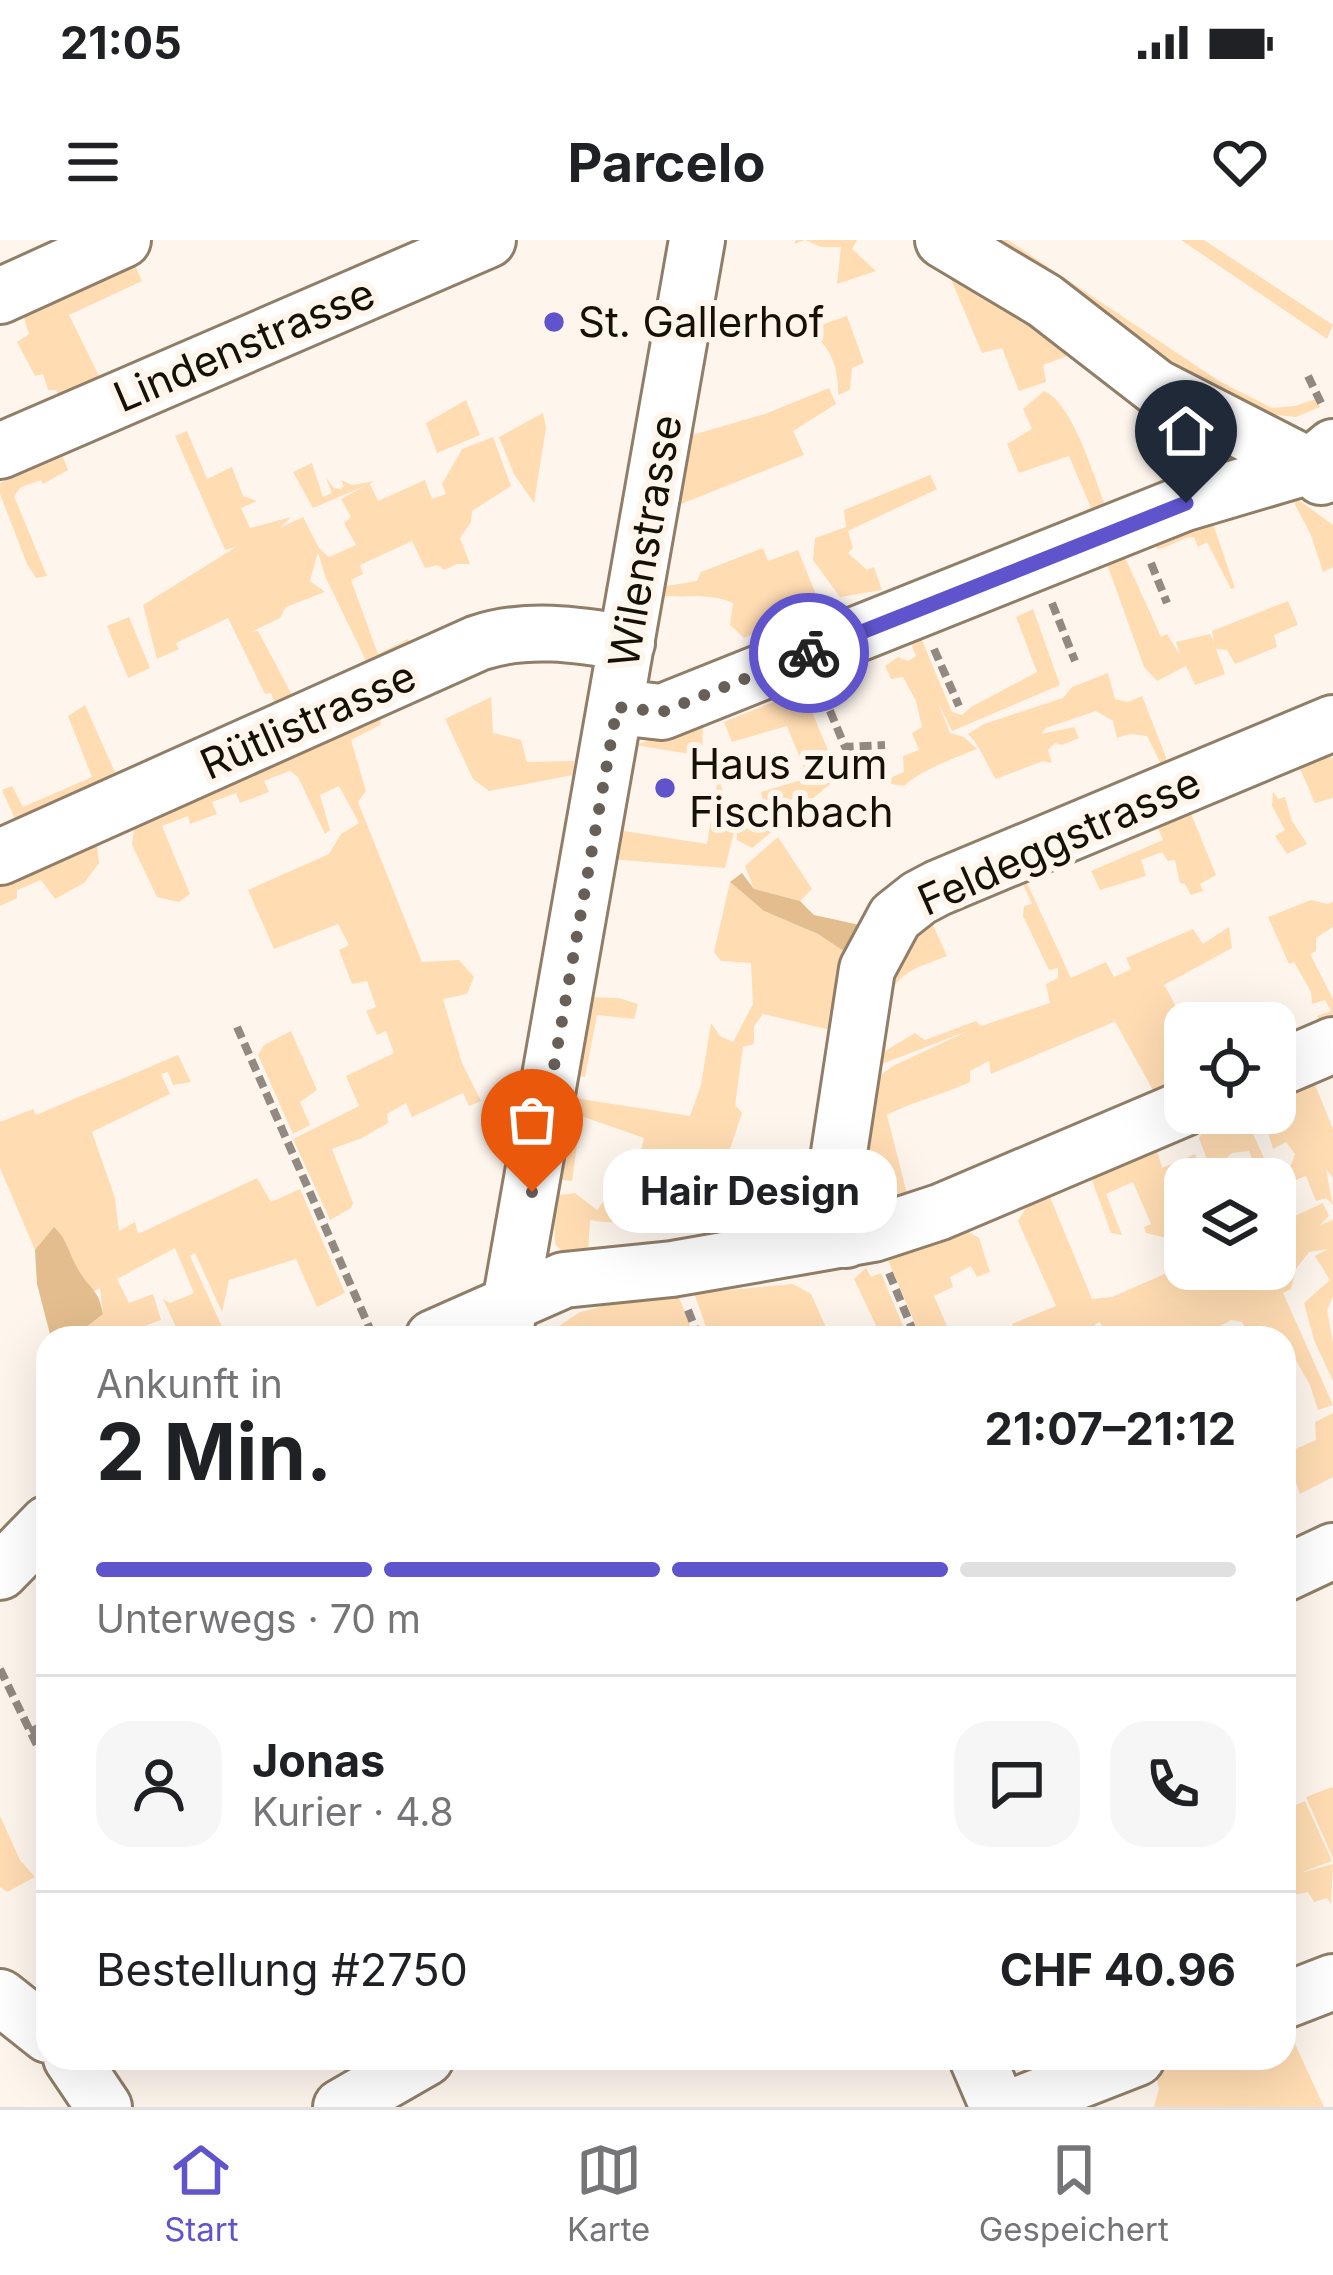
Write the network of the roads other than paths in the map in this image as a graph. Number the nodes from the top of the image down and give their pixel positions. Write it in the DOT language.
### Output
graph roads {
  1 [pos="123,240"];
  2 [pos="488,240"];
  3 [pos="697,240"];
  4 [pos="943,240"];
  5 [pos="0,296"];
  6 [pos="1324,449"];
  7 [pos="0,451"];
  8 [pos="627,643"];
  9 [pos="617,707"];
  10 [pos="1333,723"];
  11 [pos="0,857"];
  12 [pos="1333,1045"];
  13 [pos="1296,1061"];
  14 [pos="1164,1117"];
  15 [pos="864,1248"];
  16 [pos="508,1319"];
  17 [pos="36,1536"];
  18 [pos="1333,1551"];
  19 [pos="1296,1568"];
  20 [pos="0,1573"];
  21 [pos="1333,1982"];
  22 [pos="0,1996"];
  23 [pos="1296,1996"];
  24 [pos="36,2025"];
  25 [pos="79,2070"];
  26 [pos="982,2070"];
  27 [pos="1106,2070"];
  28 [pos="104,2107"];
  29 [pos="998,2107"];
  30 [pos="1012,2107"];
  1 -- 5 [label="street"];
  2 -- 7 [label="street, Lindenstrasse"];
  3 -- 8 [label="street, Wilenstrasse"];
  4 -- 6 [label="street"];
  6 -- 9 [label="street"];
  8 -- 9 [label="street, Wilenstrasse"];
  8 -- 11 [label="street, Rütlistrasse"];
  9 -- 16 [label="street, Wilenstrasse"];
  10 -- 15 [label="street, Feldeggstrasse"];
  12 -- 13 [label="street"];
  14 -- 15 [label="street"];
  15 -- 16 [label="street"];
  17 -- 20 [label="street"];
  18 -- 19 [label="street"];
  21 -- 23 [label="street"];
  22 -- 24 [label="street"];
  25 -- 28 [label="street"];
  26 -- 29 [label="street"];
  27 -- 30 [label="street"];
}
